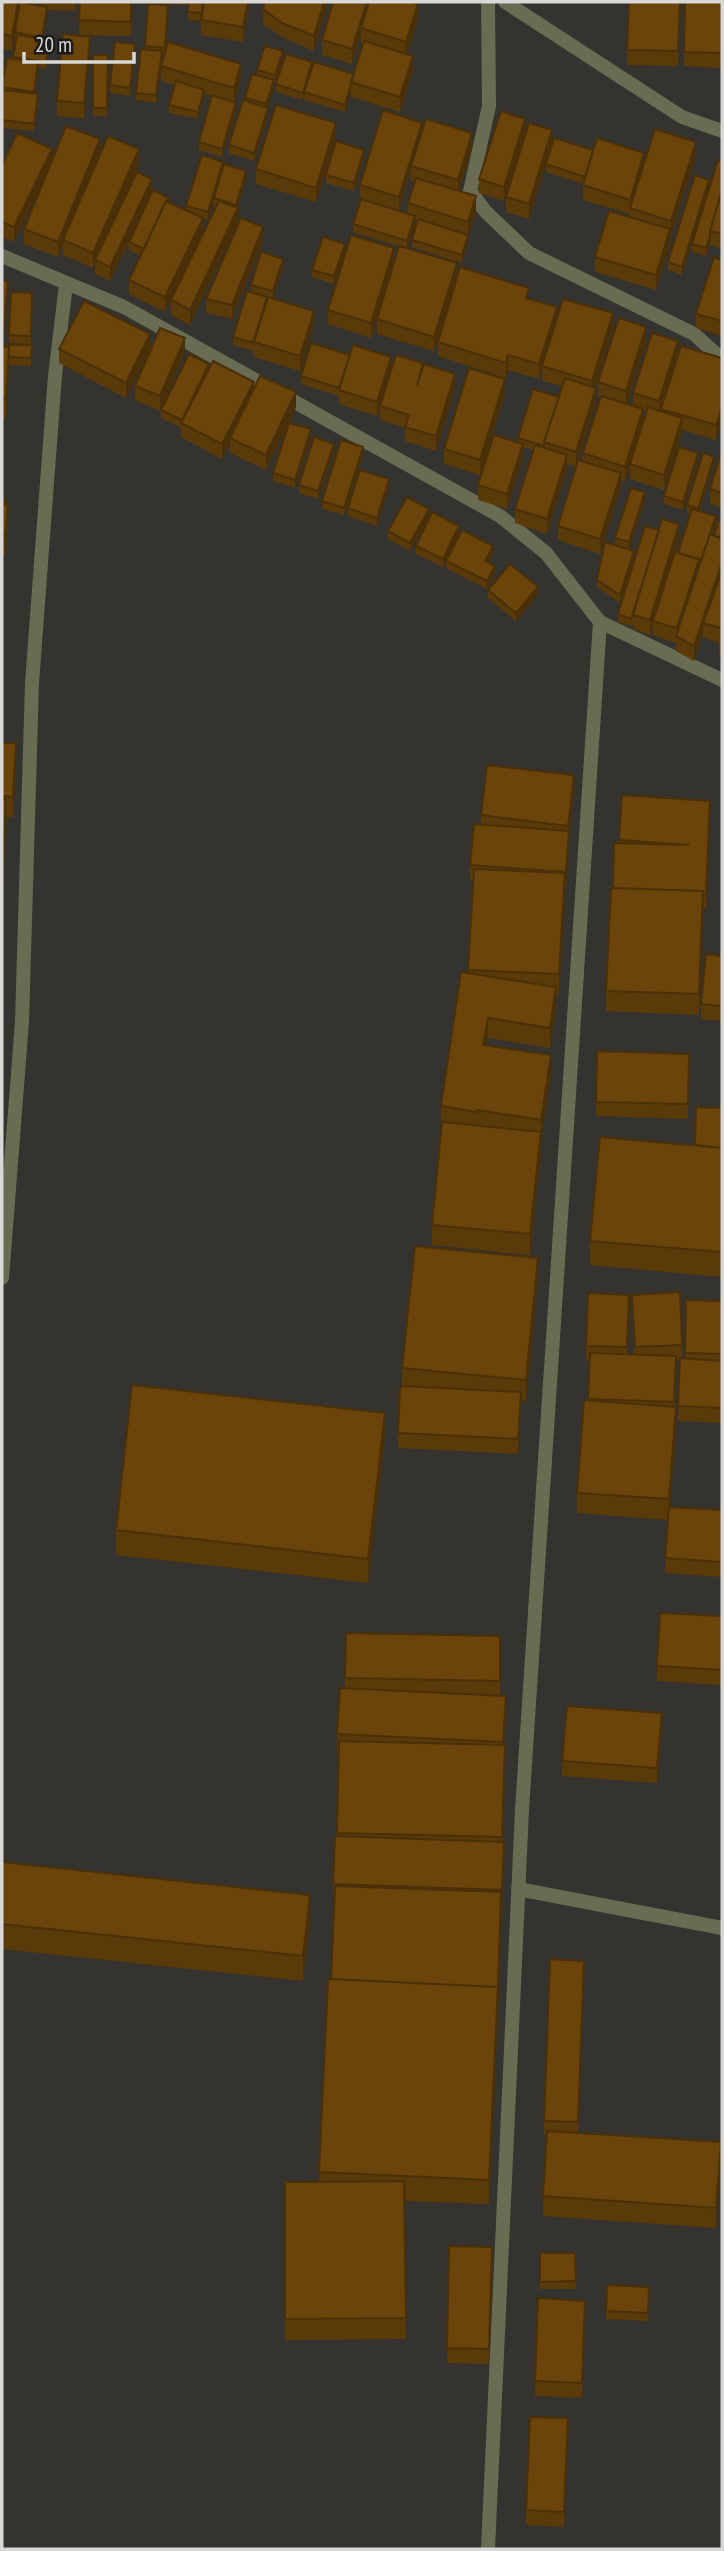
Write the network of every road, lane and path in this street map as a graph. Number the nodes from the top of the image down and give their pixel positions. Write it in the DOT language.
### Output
graph roads {
  1 [pos="488,2"];
  2 [pos="505,2"];
  3 [pos="722,131"];
  4 [pos="2,256"];
  5 [pos="66,284"];
  6 [pos="722,359"];
  7 [pos="600,622"];
  8 [pos="722,680"];
  9 [pos="2,1278"];
  10 [pos="518,1889"];
  11 [pos="722,1928"];
  12 [pos="488,2549"];
  1 -- 6 [label="street"];
  2 -- 3 [label="street"];
  4 -- 5 [label="street"];
  5 -- 7 [label="street"];
  5 -- 9 [label="street"];
  7 -- 8 [label="street"];
  7 -- 10 [label="street"];
  10 -- 11 [label="street"];
  10 -- 12 [label="street"];
}
